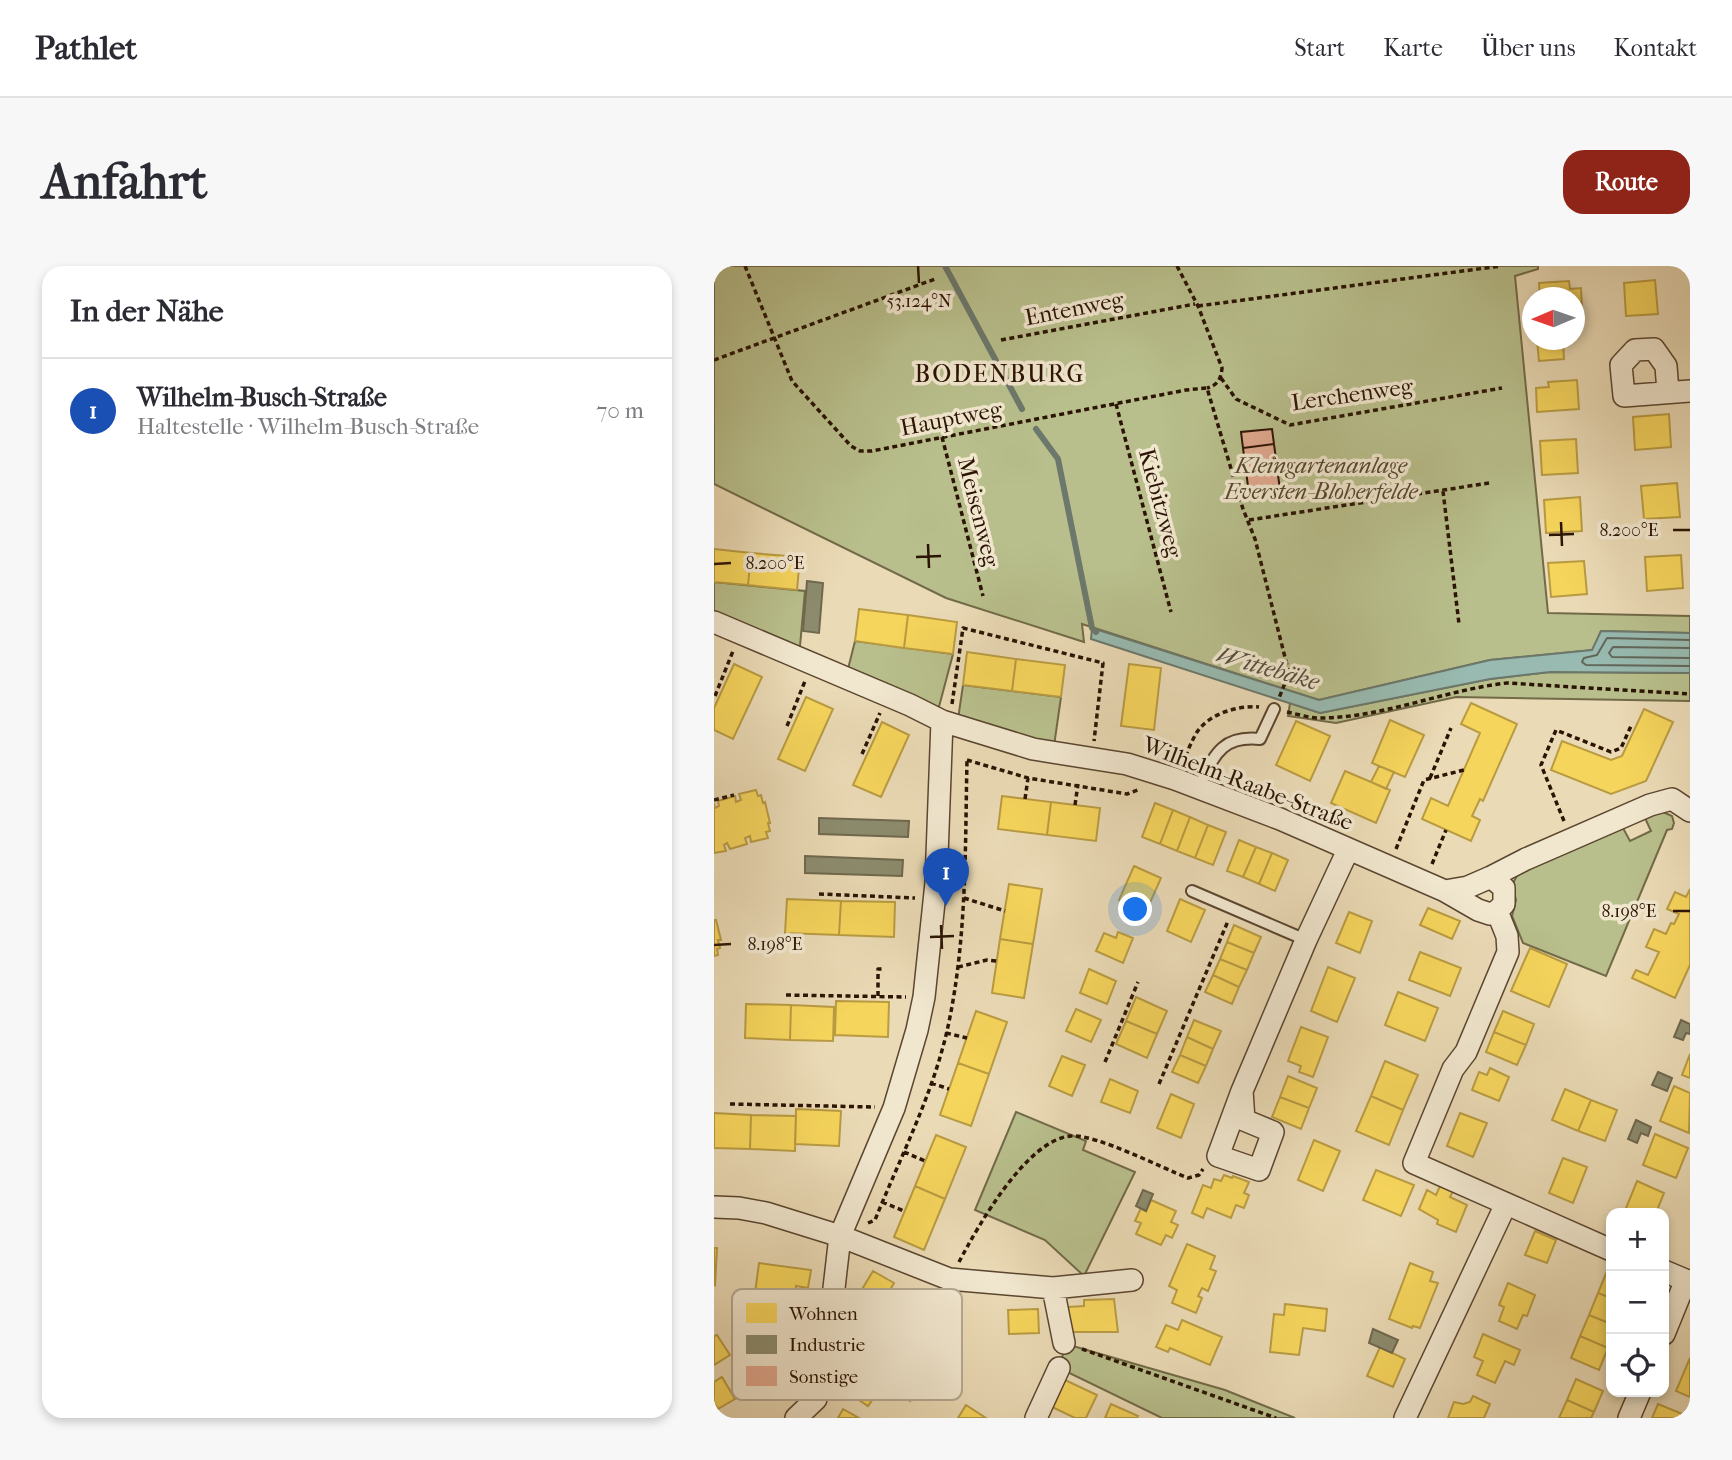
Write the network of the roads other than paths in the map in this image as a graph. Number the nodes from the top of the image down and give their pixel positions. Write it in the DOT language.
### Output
graph roads {
  1 [pos="1690,391"];
  2 [pos="1668,392"];
  3 [pos="714,622"];
  4 [pos="1274,709"];
  5 [pos="946,722"];
  6 [pos="1198,788"];
  7 [pos="1690,811"];
  8 [pos="1348,850"];
  9 [pos="1491,877"];
  10 [pos="1192,891"];
  11 [pos="1445,891"];
  12 [pos="1497,911"];
  13 [pos="1306,940"];
  14 [pos="1242,1091"];
  15 [pos="1506,1204"];
  16 [pos="714,1207"];
  17 [pos="841,1236"];
  18 [pos="1606,1248"];
  19 [pos="1669,1273"];
  20 [pos="1132,1280"];
  21 [pos="1688,1281"];
  22 [pos="1053,1288"];
  23 [pos="834,1289"];
  24 [pos="1669,1323"];
  25 [pos="1064,1343"];
  26 [pos="1059,1368"];
  27 [pos="1638,1397"];
  28 [pos="815,1400"];
  29 [pos="796,1418"];
  30 [pos="1036,1418"];
  31 [pos="1405,1418"];
  32 [pos="1629,1418"];
  1 -- 2 [label="street"];
  3 -- 5 [label="street, Wilhelm-Raabe-Straße"];
  4 -- 6 [label="lane"];
  5 -- 6 [label="street, Wilhelm-Raabe-Straße"];
  5 -- 17 [label="street"];
  6 -- 8 [label="street, Wilhelm-Raabe-Straße"];
  7 -- 9 [label="street"];
  8 -- 11 [label="street, Wilhelm-Raabe-Straße"];
  8 -- 13 [label="street"];
  9 -- 11 [label="street"];
  9 -- 12 [label="street"];
  10 -- 13 [label="lane"];
  11 -- 12 [label="street, Wilhelm-Raabe-Straße"];
  12 -- 15 [label="street"];
  13 -- 14 [label="street"];
  14 -- 14 [label="street"];
  15 -- 18 [label="street"];
  15 -- 31 [label="street"];
  16 -- 17 [label="street"];
  17 -- 22 [label="street"];
  17 -- 23 [label="street"];
  19 -- 21 [label="street"];
  20 -- 22 [label="street"];
  21 -- 24 [label="street"];
  22 -- 25 [label="street"];
  26 -- 30 [label="street"];
  27 -- 32 [label="street"];
  28 -- 29 [label="street"];
}
